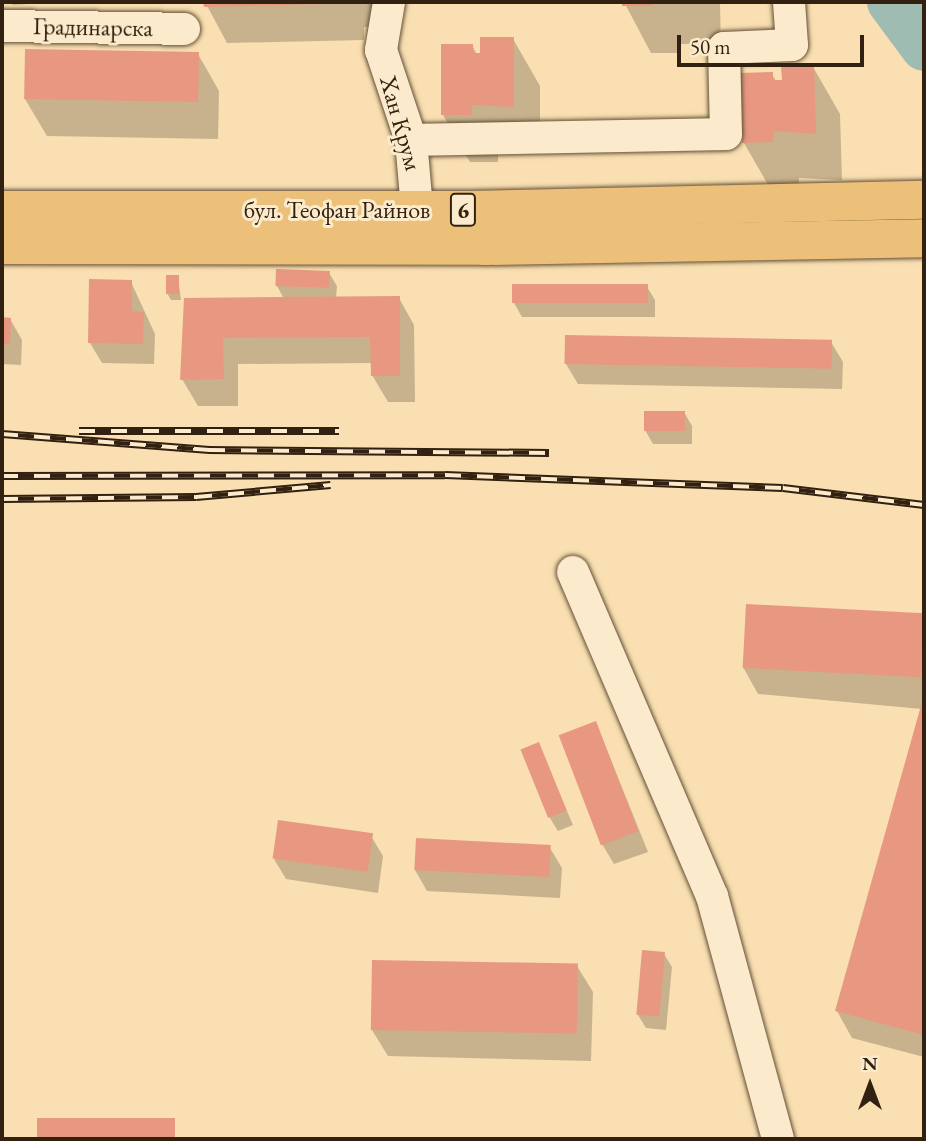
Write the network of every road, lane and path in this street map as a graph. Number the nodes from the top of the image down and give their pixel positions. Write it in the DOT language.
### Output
graph roads {
  1 [pos="389,2"];
  2 [pos="789,2"];
  3 [pos="2,26"];
  4 [pos="184,29"];
  5 [pos="411,140"];
  6 [pos="924,200"];
  7 [pos="2,210"];
  8 [pos="419,228"];
  9 [pos="924,238"];
  10 [pos="2,245"];
  11 [pos="573,572"];
  12 [pos="778,1139"];
  1 -- 5 [label="street, Хан Крум"];
  2 -- 5 [label="street"];
  3 -- 4 [label="street, Градинарска"];
  5 -- 8 [label="street, Хан Крум"];
  6 -- 8 [label="main road, бул. Теофан Райнов / 6"];
  7 -- 8 [label="main road, бул. Теофан Райнов / 6"];
  8 -- 9 [label="main road, бул. Теофан Райнов / 6"];
  8 -- 10 [label="main road, бул. Теофан Райнов / 6"];
  11 -- 12 [label="street"];
}
